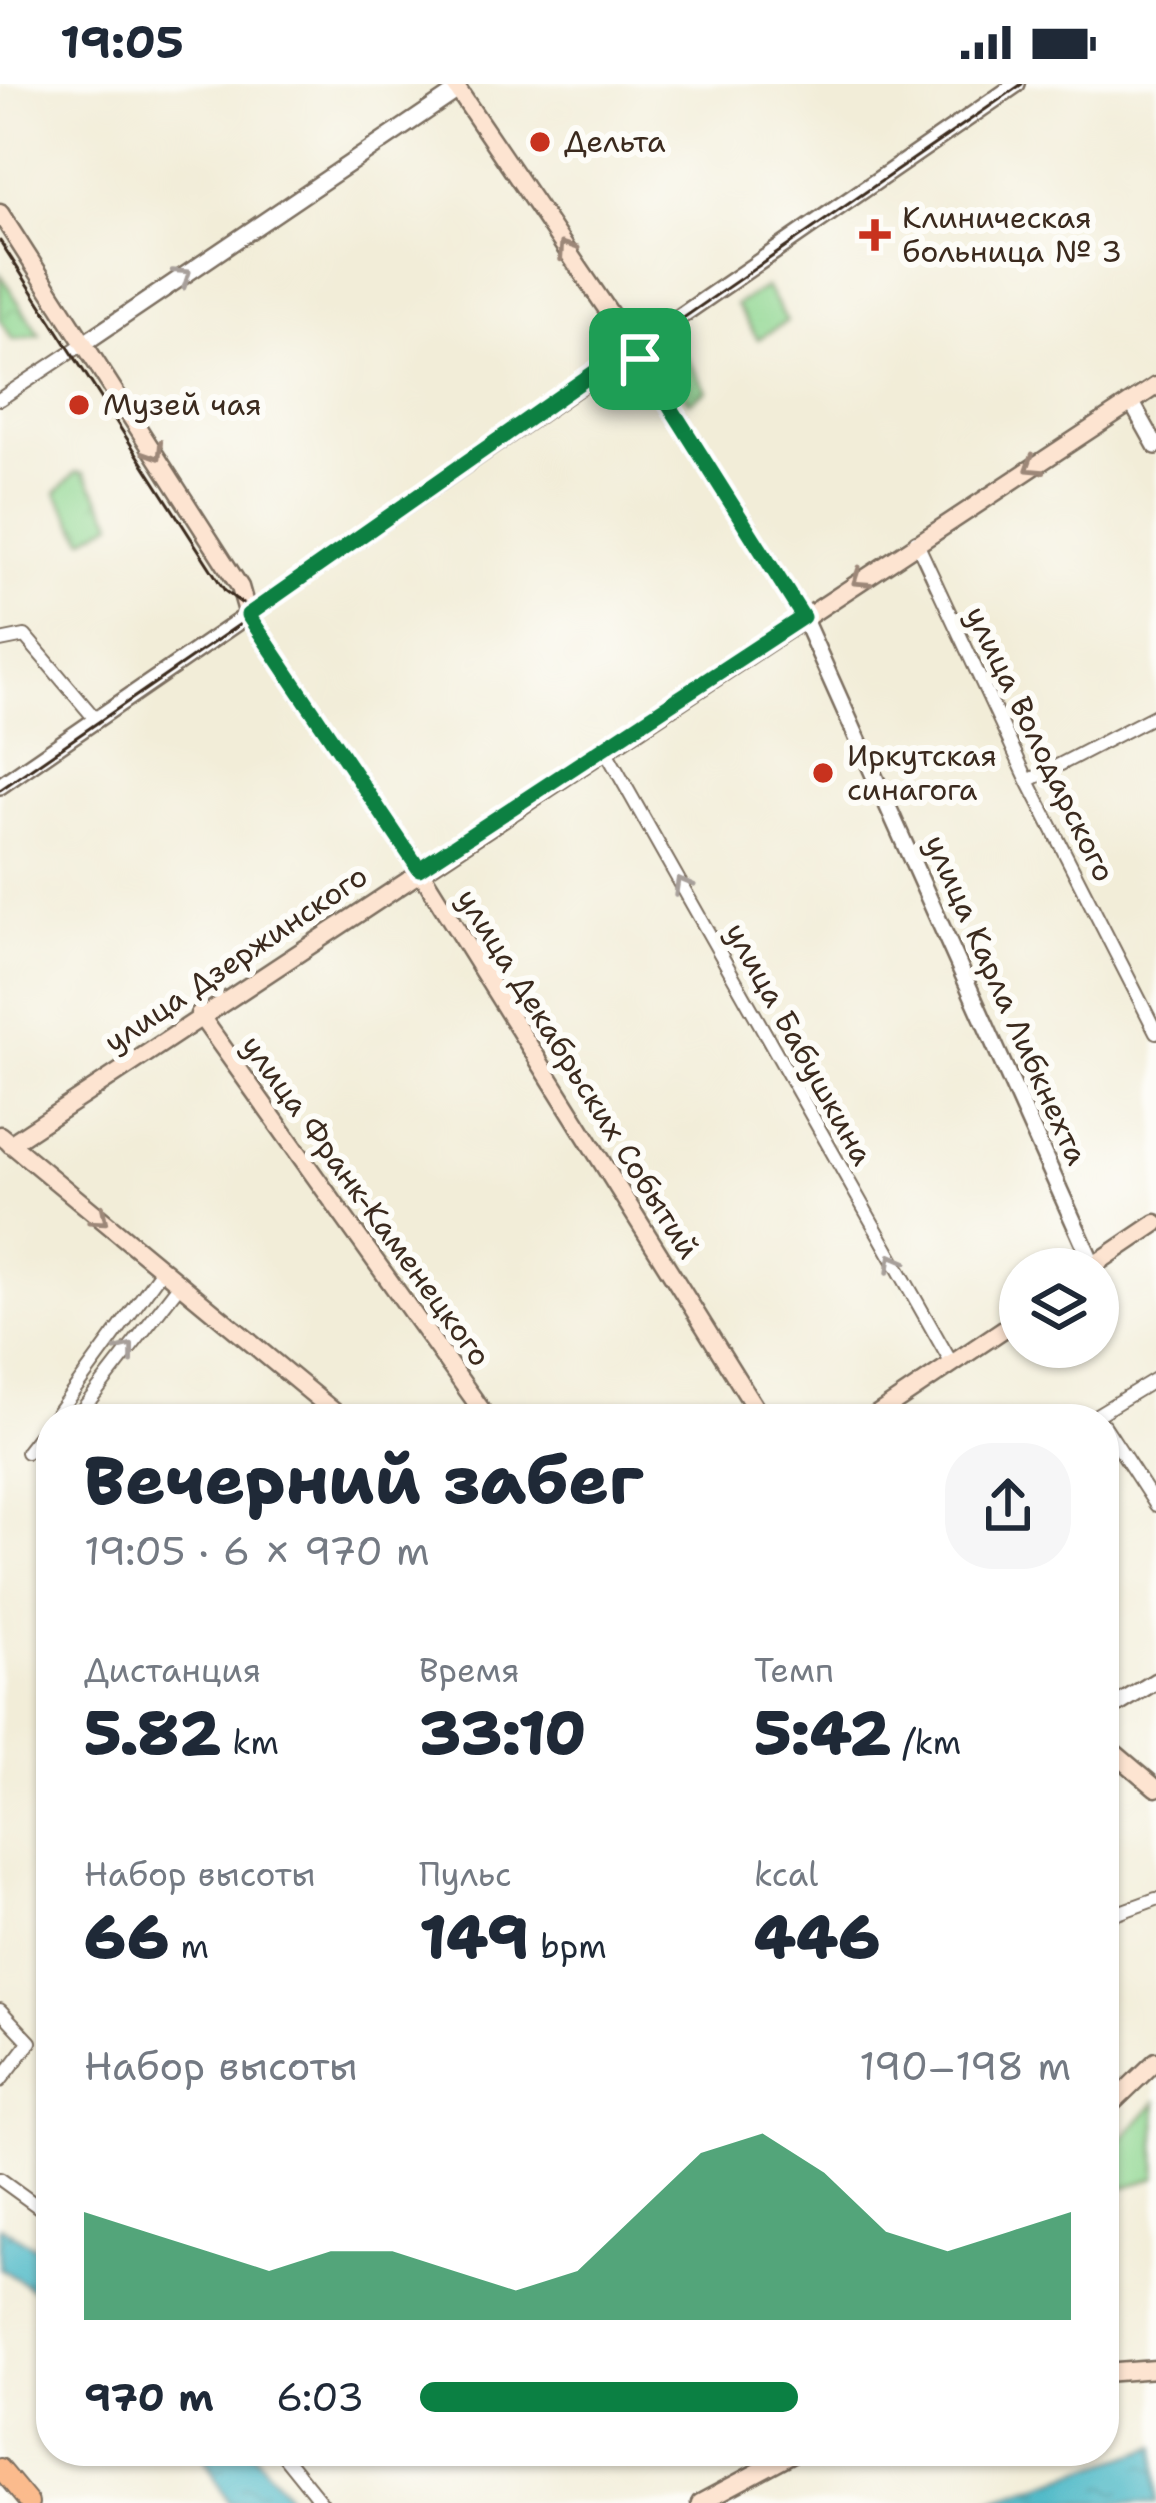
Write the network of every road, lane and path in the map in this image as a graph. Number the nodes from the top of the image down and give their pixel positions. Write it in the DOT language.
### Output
graph roads {
  1 [pos="1017,84"];
  2 [pos="456,87"];
  3 [pos="0,213"];
  4 [pos="86,342"];
  5 [pos="632,346"];
  6 [pos="1156,386"];
  7 [pos="0,399"];
  8 [pos="1132,403"];
  9 [pos="1156,446"];
  10 [pos="916,542"];
  11 [pos="248,615"];
  12 [pos="803,617"];
  13 [pos="0,641"];
  14 [pos="1156,715"];
  15 [pos="98,722"];
  16 [pos="604,748"];
  17 [pos="1028,781"];
  18 [pos="0,786"];
  19 [pos="419,869"];
  20 [pos="199,1014"];
  21 [pos="1156,1032"];
  22 [pos="5,1139"];
  23 [pos="1156,1223"];
  24 [pos="1082,1248"];
  25 [pos="1118,1248"];
  26 [pos="162,1270"];
  27 [pos="180,1284"];
  28 [pos="999,1332"];
  29 [pos="952,1364"];
  30 [pos="1156,1379"];
  31 [pos="64,1404"];
  32 [pos="86,1404"];
  33 [pos="325,1404"];
  34 [pos="477,1404"];
  35 [pos="753,1404"];
  36 [pos="892,1404"];
  37 [pos="1119,1405"];
  38 [pos="36,1440"];
  39 [pos="1119,1450"];
  40 [pos="27,1452"];
  41 [pos="1156,1505"];
  42 [pos="1156,1681"];
  43 [pos="1119,1704"];
  44 [pos="1119,1758"];
  45 [pos="1156,1788"];
  46 [pos="1156,1899"];
  47 [pos="1119,1913"];
  48 [pos="0,2010"];
  49 [pos="1156,2061"];
  50 [pos="0,2081"];
  51 [pos="1119,2097"];
  52 [pos="0,2179"];
  53 [pos="36,2205"];
  54 [pos="1156,2369"];
  55 [pos="1119,2372"];
  56 [pos="292,2466"];
  57 [pos="768,2466"];
  58 [pos="0,2468"];
  59 [pos="29,2503"];
  60 [pos="322,2503"];
  61 [pos="700,2503"];
  1 -- 5 [label="street"];
  4 -- 2 [label="street, one-way"];
  5 -- 2 [label="main road, улица Карла Либкнехта, one-way"];
  3 -- 4 [label="main road, улица Декабрьских Событий"];
  4 -- 7 [label="street"];
  4 -- 11 [label="main road, улица Декабрьских Событий, one-way"];
  5 -- 11 [label="street"];
  5 -- 12 [label="main road, улица Карла Либкнехта"];
  6 -- 8 [label="main road, улица Дзержинского"];
  8 -- 9 [label="street"];
  8 -- 10 [label="main road, улица Дзержинского, one-way"];
  10 -- 12 [label="main road, улица Дзержинского, one-way"];
  10 -- 17 [label="street, улица Володарского"];
  11 -- 15 [label="street"];
  11 -- 19 [label="main road, улица Декабрьских Событий"];
  12 -- 16 [label="main road, улица Дзержинского"];
  12 -- 24 [label="street, улица Карла Либкнехта"];
  13 -- 15 [label="street"];
  14 -- 17 [label="street"];
  15 -- 18 [label="street"];
  16 -- 19 [label="main road, улица Дзержинского"];
  29 -- 16 [label="street, улица Бабушкина, one-way"];
  17 -- 21 [label="street, улица Володарского"];
  19 -- 20 [label="main road, улица Дзержинского"];
  19 -- 35 [label="main road, улица Декабрьских Событий"];
  20 -- 22 [label="main road, улица Дзержинского"];
  20 -- 34 [label="main road, улица Франк-Каменецкого"];
  22 -- 26 [label="main road, one-way"];
  23 -- 25 [label="main road"];
  26 -- 27 [label="main road"];
  26 -- 31 [label="street"];
  32 -- 27 [label="street, one-way"];
  27 -- 33 [label="main road"];
  28 -- 29 [label="main road"];
  29 -- 36 [label="main road"];
  30 -- 37 [label="street"];
  38 -- 40 [label="street"];
  39 -- 41 [label="street"];
  42 -- 43 [label="street"];
  44 -- 45 [label="main road"];
  46 -- 47 [label="street"];
  48 -- 50 [label="street"];
  49 -- 51 [label="main road"];
  52 -- 53 [label="street"];
  54 -- 55 [label="main road"];
  56 -- 60 [label="street"];
  57 -- 61 [label="main road"];
  58 -- 59 [label="main road"];
}
